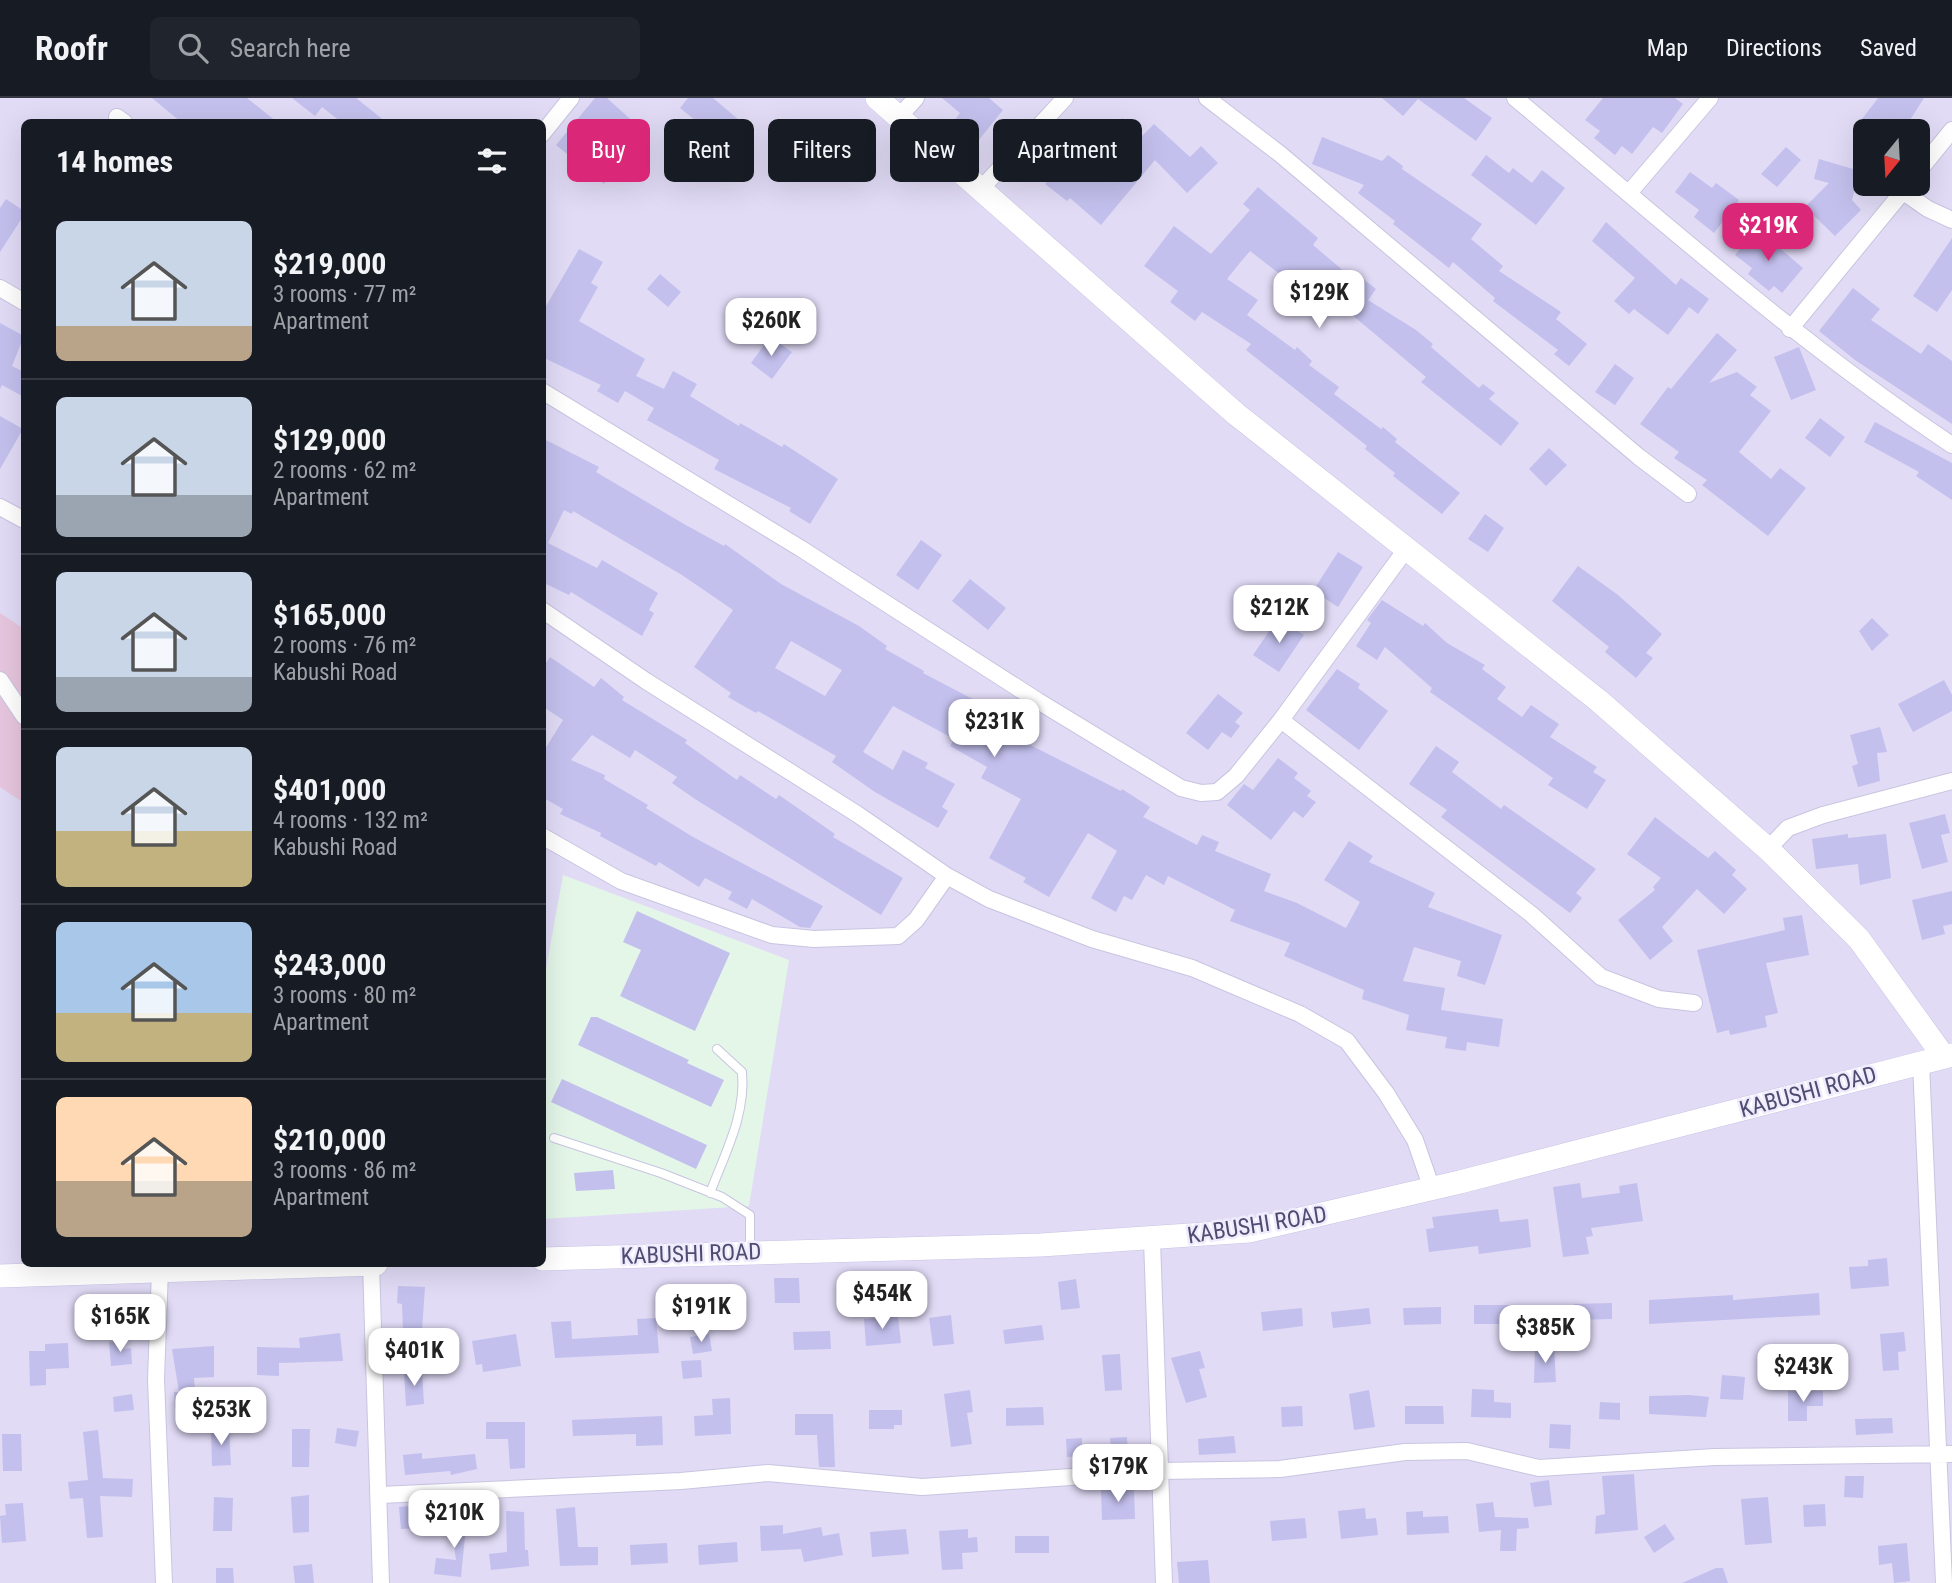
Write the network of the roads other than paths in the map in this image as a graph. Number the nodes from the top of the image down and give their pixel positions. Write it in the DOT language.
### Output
graph roads {
  1 [pos="571,98"];
  2 [pos="877,98"];
  3 [pos="916,98"];
  4 [pos="1065,98"];
  5 [pos="1207,98"];
  6 [pos="1515,98"];
  7 [pos="1710,98"];
  8 [pos="899,117"];
  9 [pos="546,129"];
  10 [pos="1952,131"];
  11 [pos="1930,158"];
  12 [pos="979,191"];
  13 [pos="1629,193"];
  14 [pos="1899,196"];
  15 [pos="1914,196"];
  16 [pos="1952,220"];
  17 [pos="0,288"];
  18 [pos="21,300"];
  19 [pos="1790,329"];
  20 [pos="546,393"];
  21 [pos="1952,445"];
  22 [pos="1688,494"];
  23 [pos="0,506"];
  24 [pos="21,518"];
  25 [pos="1407,548"];
  26 [pos="546,613"];
  27 [pos="0,680"];
  28 [pos="21,712"];
  29 [pos="1281,720"];
  30 [pos="1952,781"];
  31 [pos="546,838"];
  32 [pos="1768,849"];
  33 [pos="947,876"];
  34 [pos="1694,1003"];
  35 [pos="717,1049"];
  36 [pos="1948,1056"];
  37 [pos="1921,1063"];
  38 [pos="554,1138"];
  39 [pos="1432,1189"];
  40 [pos="709,1192"];
  41 [pos="1152,1240"];
  42 [pos="750,1252"];
  43 [pos="546,1259"];
  44 [pos="241,1267"];
  45 [pos="374,1267"];
  46 [pos="160,1270"];
  47 [pos="0,1276"];
  48 [pos="1945,1454"];
  49 [pos="1159,1471"];
  50 [pos="380,1495"];
  51 [pos="164,1583"];
  52 [pos="381,1583"];
  53 [pos="1164,1583"];
  54 [pos="1944,1583"];
  1 -- 9 [label="street"];
  2 -- 8 [label="main road"];
  3 -- 8 [label="street"];
  4 -- 12 [label="street"];
  5 -- 22 [label="street"];
  6 -- 13 [label="street"];
  7 -- 13 [label="street"];
  8 -- 12 [label="main road"];
  10 -- 11 [label="street"];
  12 -- 25 [label="main road"];
  13 -- 19 [label="street"];
  14 -- 19 [label="street"];
  15 -- 16 [label="street"];
  17 -- 18 [label="street"];
  19 -- 21 [label="street"];
  20 -- 29 [label="street"];
  23 -- 24 [label="street"];
  25 -- 29 [label="street"];
  25 -- 32 [label="main road"];
  26 -- 33 [label="street"];
  27 -- 28 [label="street"];
  29 -- 34 [label="street"];
  30 -- 32 [label="street"];
  31 -- 33 [label="street"];
  32 -- 36 [label="main road"];
  33 -- 39 [label="street"];
  35 -- 40 [label="lane"];
  36 -- 37 [label="main road, KABUSHI ROAD"];
  37 -- 39 [label="main road, KABUSHI ROAD"];
  37 -- 48 [label="street"];
  38 -- 40 [label="lane"];
  39 -- 41 [label="main road, KABUSHI ROAD"];
  40 -- 42 [label="lane"];
  41 -- 42 [label="main road, KABUSHI ROAD"];
  41 -- 49 [label="street"];
  42 -- 43 [label="main road, KABUSHI ROAD"];
  44 -- 46 [label="main road"];
  45 -- 50 [label="street"];
  46 -- 47 [label="main road"];
  46 -- 51 [label="street"];
  48 -- 49 [label="street"];
  48 -- 54 [label="street"];
  49 -- 50 [label="street"];
  49 -- 53 [label="street"];
  50 -- 52 [label="street"];
}
